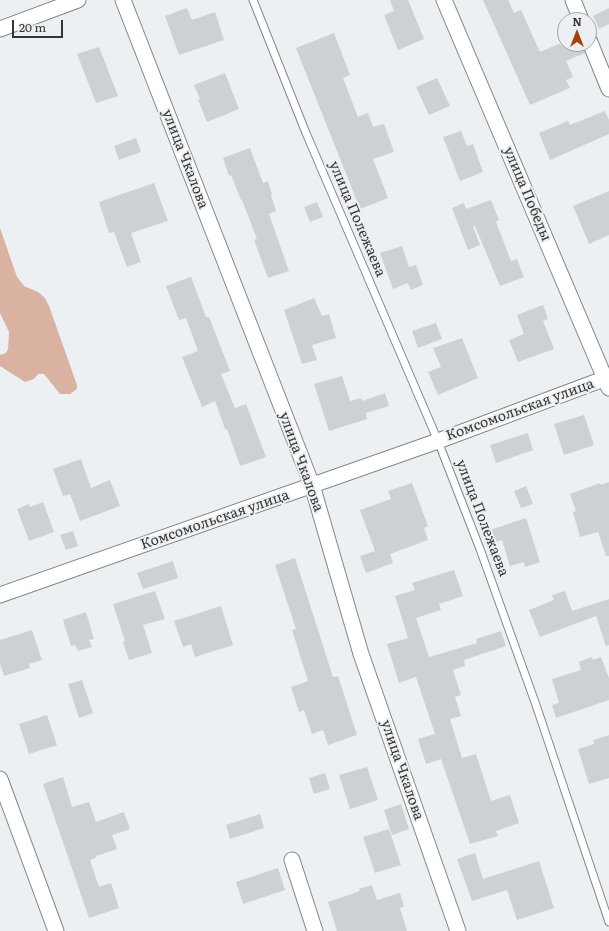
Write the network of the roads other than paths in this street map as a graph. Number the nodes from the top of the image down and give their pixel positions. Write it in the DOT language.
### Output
graph roads {
  1 [pos="78,0"];
  2 [pos="123,0"];
  3 [pos="253,0"];
  4 [pos="444,0"];
  5 [pos="572,0"];
  6 [pos="577,12"];
  7 [pos="0,29"];
  8 [pos="594,52"];
  9 [pos="609,89"];
  10 [pos="608,381"];
  11 [pos="438,441"];
  12 [pos="312,485"];
  13 [pos="0,595"];
  14 [pos="0,779"];
  15 [pos="292,860"];
  16 [pos="609,922"];
  17 [pos="56,931"];
  18 [pos="315,931"];
  19 [pos="458,931"];
  1 -- 7 [label="street"];
  2 -- 12 [label="street, улица Чкалова"];
  3 -- 11 [label="lane, улица Полежаева"];
  4 -- 10 [label="street, улица Победы"];
  5 -- 6 [label="street"];
  8 -- 9 [label="street"];
  10 -- 11 [label="street, Комсомольская улица"];
  11 -- 12 [label="street, Комсомольская улица"];
  11 -- 16 [label="lane, улица Полежаева"];
  12 -- 13 [label="street, Комсомольская улица"];
  12 -- 19 [label="street, улица Чкалова"];
  14 -- 17 [label="street"];
  15 -- 18 [label="street"];
}
